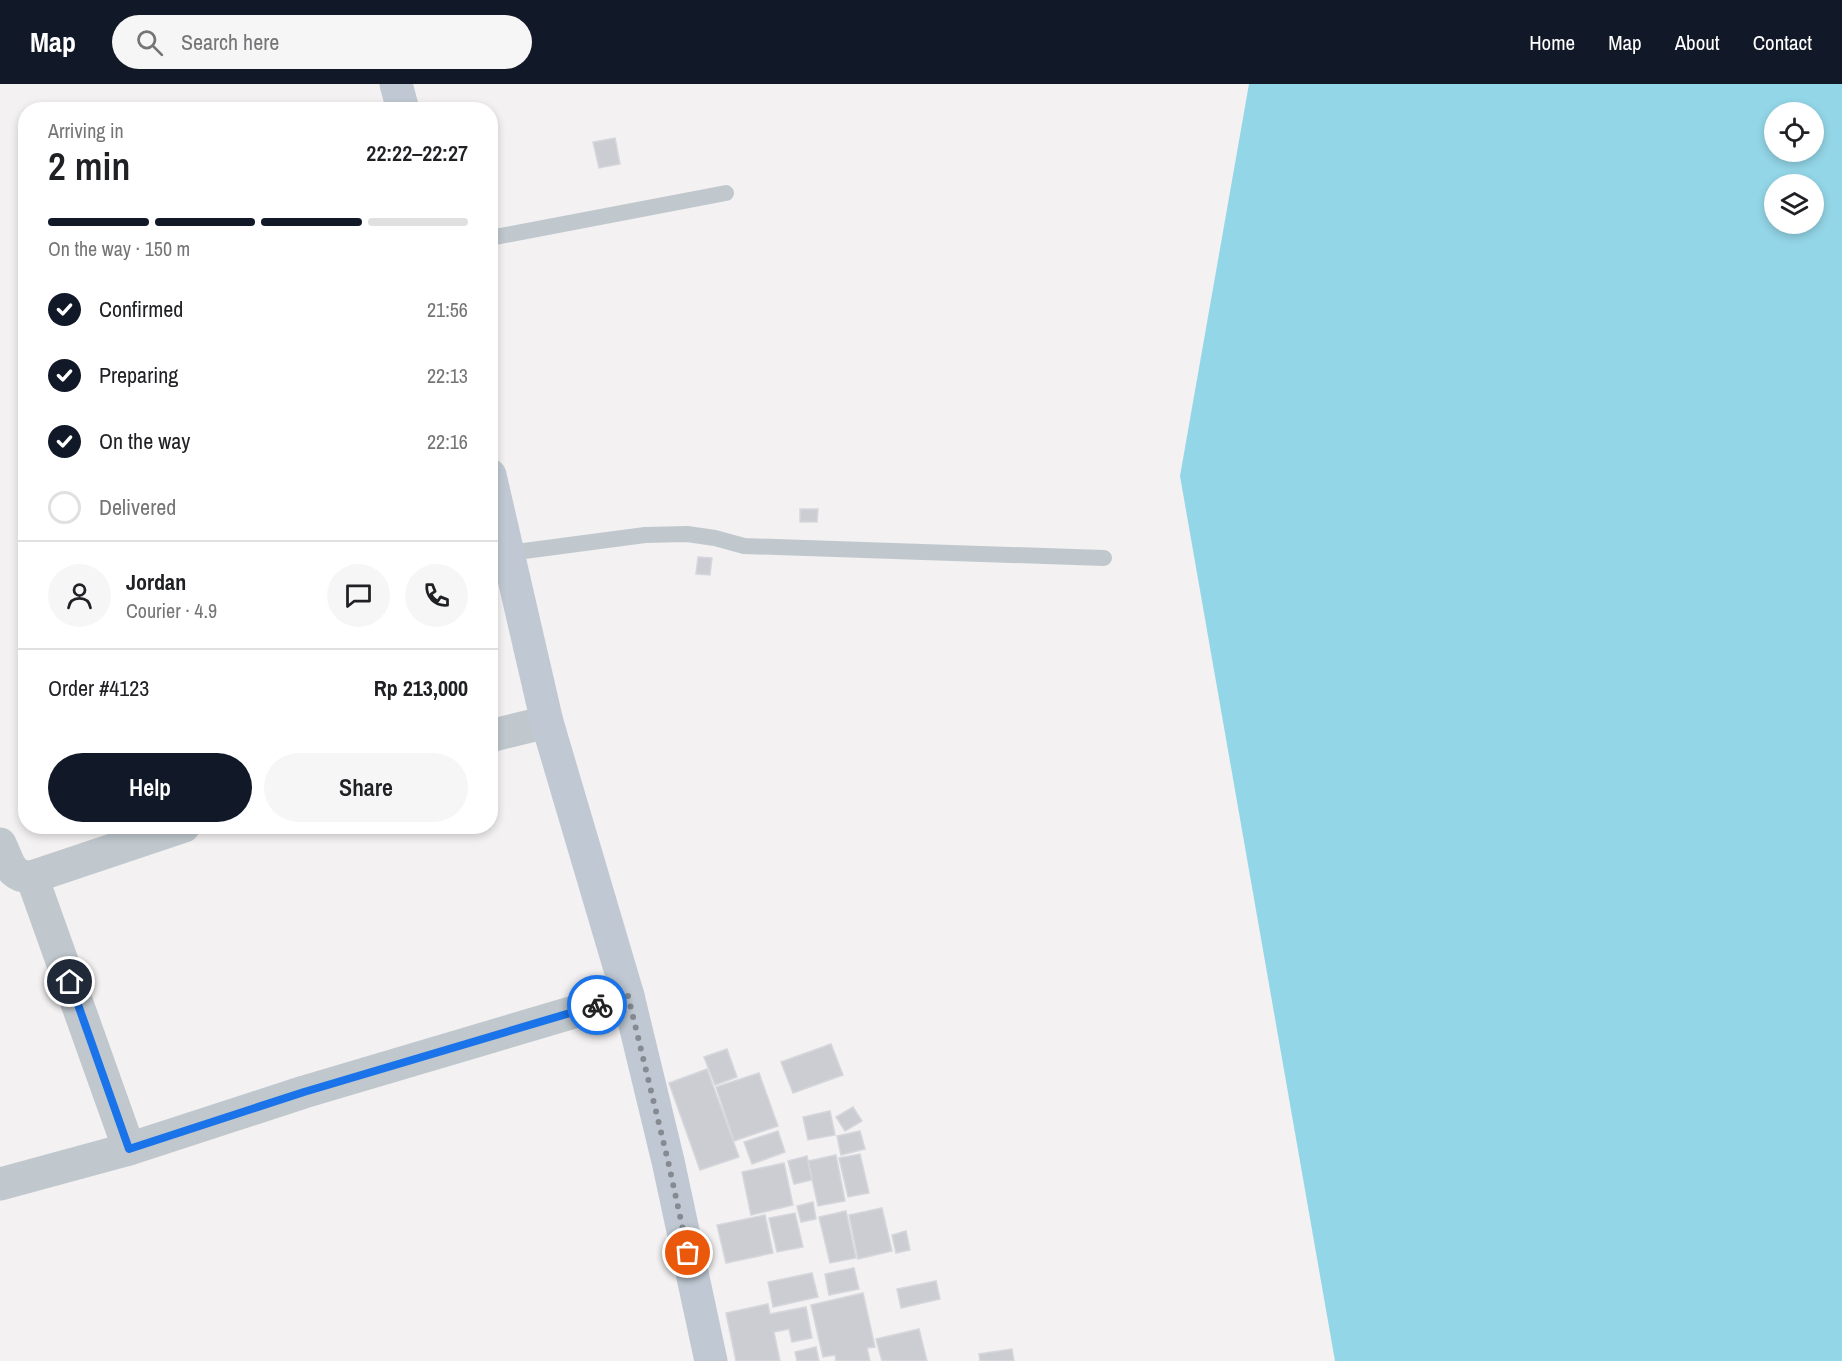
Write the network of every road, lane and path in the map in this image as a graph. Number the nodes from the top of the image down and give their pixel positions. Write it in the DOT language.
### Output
graph roads {
  1 [pos="396,84"];
  2 [pos="401,102"];
  3 [pos="726,193"];
  4 [pos="498,236"];
  5 [pos="498,508"];
  6 [pos="509,553"];
  7 [pos="1104,558"];
  8 [pos="548,722"];
  9 [pos="498,734"];
  10 [pos="160,834"];
  11 [pos="0,844"];
  12 [pos="32,877"];
  13 [pos="628,996"];
  14 [pos="129,1149"];
  15 [pos="0,1184"];
  16 [pos="711,1361"];
  1 -- 2 [label="main road"];
  3 -- 4 [label="lane"];
  5 -- 6 [label="main road"];
  6 -- 7 [label="lane"];
  6 -- 8 [label="main road"];
  8 -- 9 [label="street"];
  8 -- 13 [label="main road"];
  10 -- 12 [label="street"];
  11 -- 12 [label="street"];
  12 -- 14 [label="street"];
  13 -- 14 [label="street"];
  13 -- 16 [label="main road"];
  14 -- 15 [label="street"];
}
